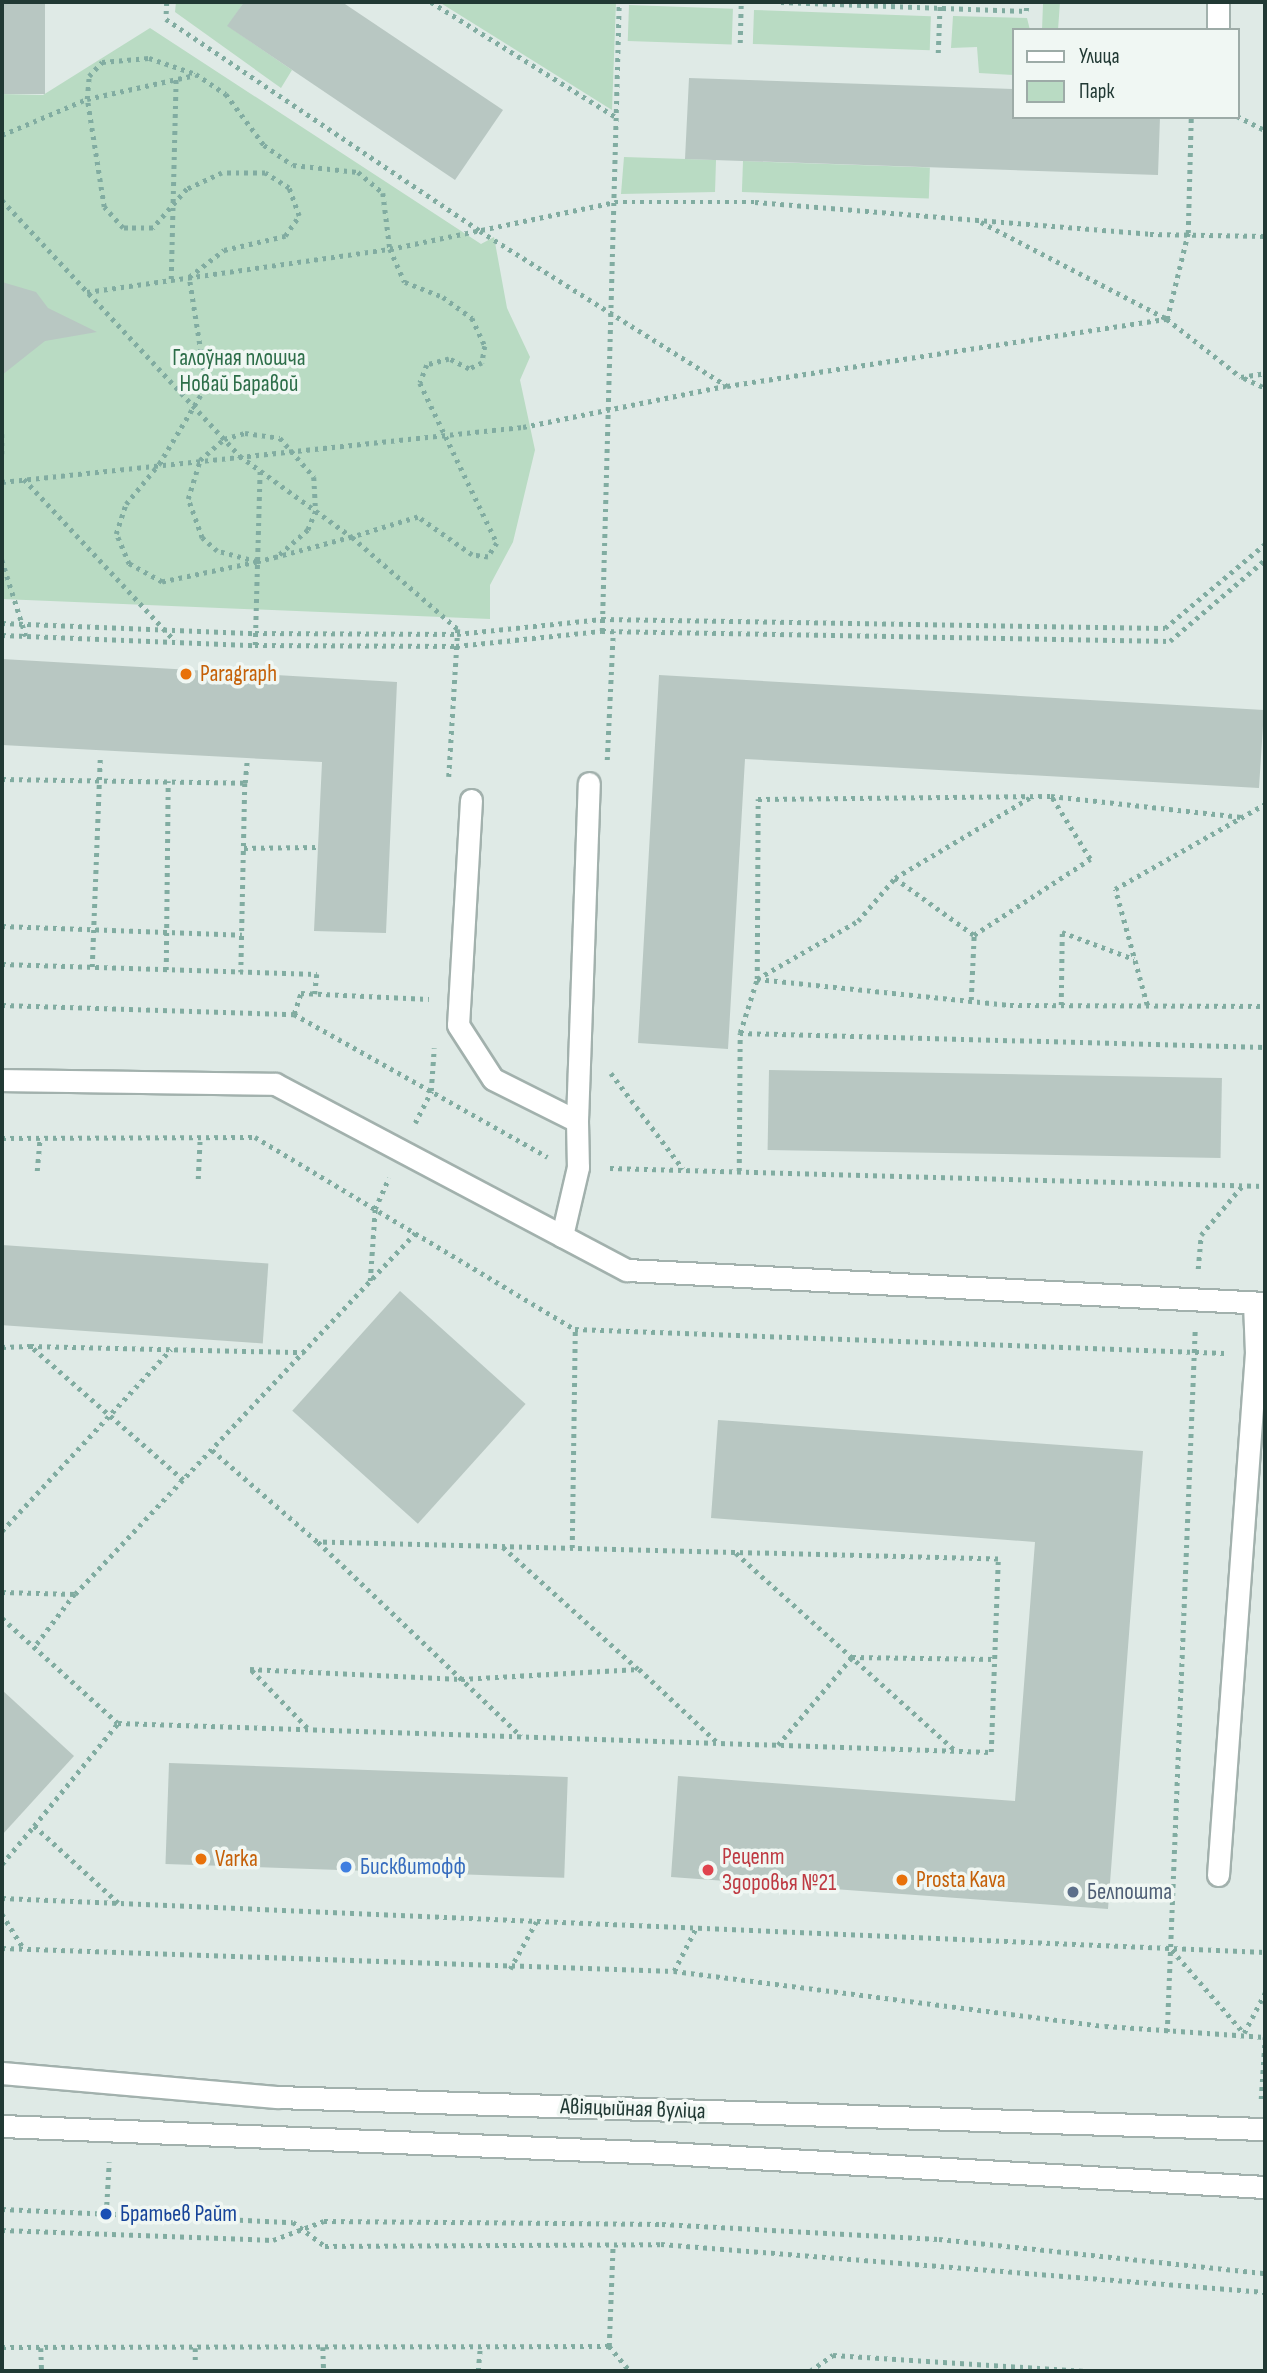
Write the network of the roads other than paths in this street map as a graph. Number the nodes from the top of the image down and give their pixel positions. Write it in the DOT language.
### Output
graph roads {
  1 [pos="1218,2"];
  2 [pos="1218,28"];
  3 [pos="589,783"];
  4 [pos="471,800"];
  5 [pos="2,1080"];
  6 [pos="578,1121"];
  7 [pos="562,1236"];
  8 [pos="1260,1304"];
  9 [pos="1218,1875"];
  10 [pos="2,2073"];
  11 [pos="2,2126"];
  12 [pos="1262,2129"];
  13 [pos="1265,2188"];
  1 -- 2 [label="main road"];
  3 -- 6 [label="main road"];
  4 -- 6 [label="main road"];
  5 -- 7 [label="main road"];
  6 -- 7 [label="main road"];
  7 -- 8 [label="main road"];
  8 -- 9 [label="main road"];
  10 -- 12 [label="main road, Авіяцыйная вуліца"];
  11 -- 13 [label="main road, Авіяцыйная вуліца"];
}
